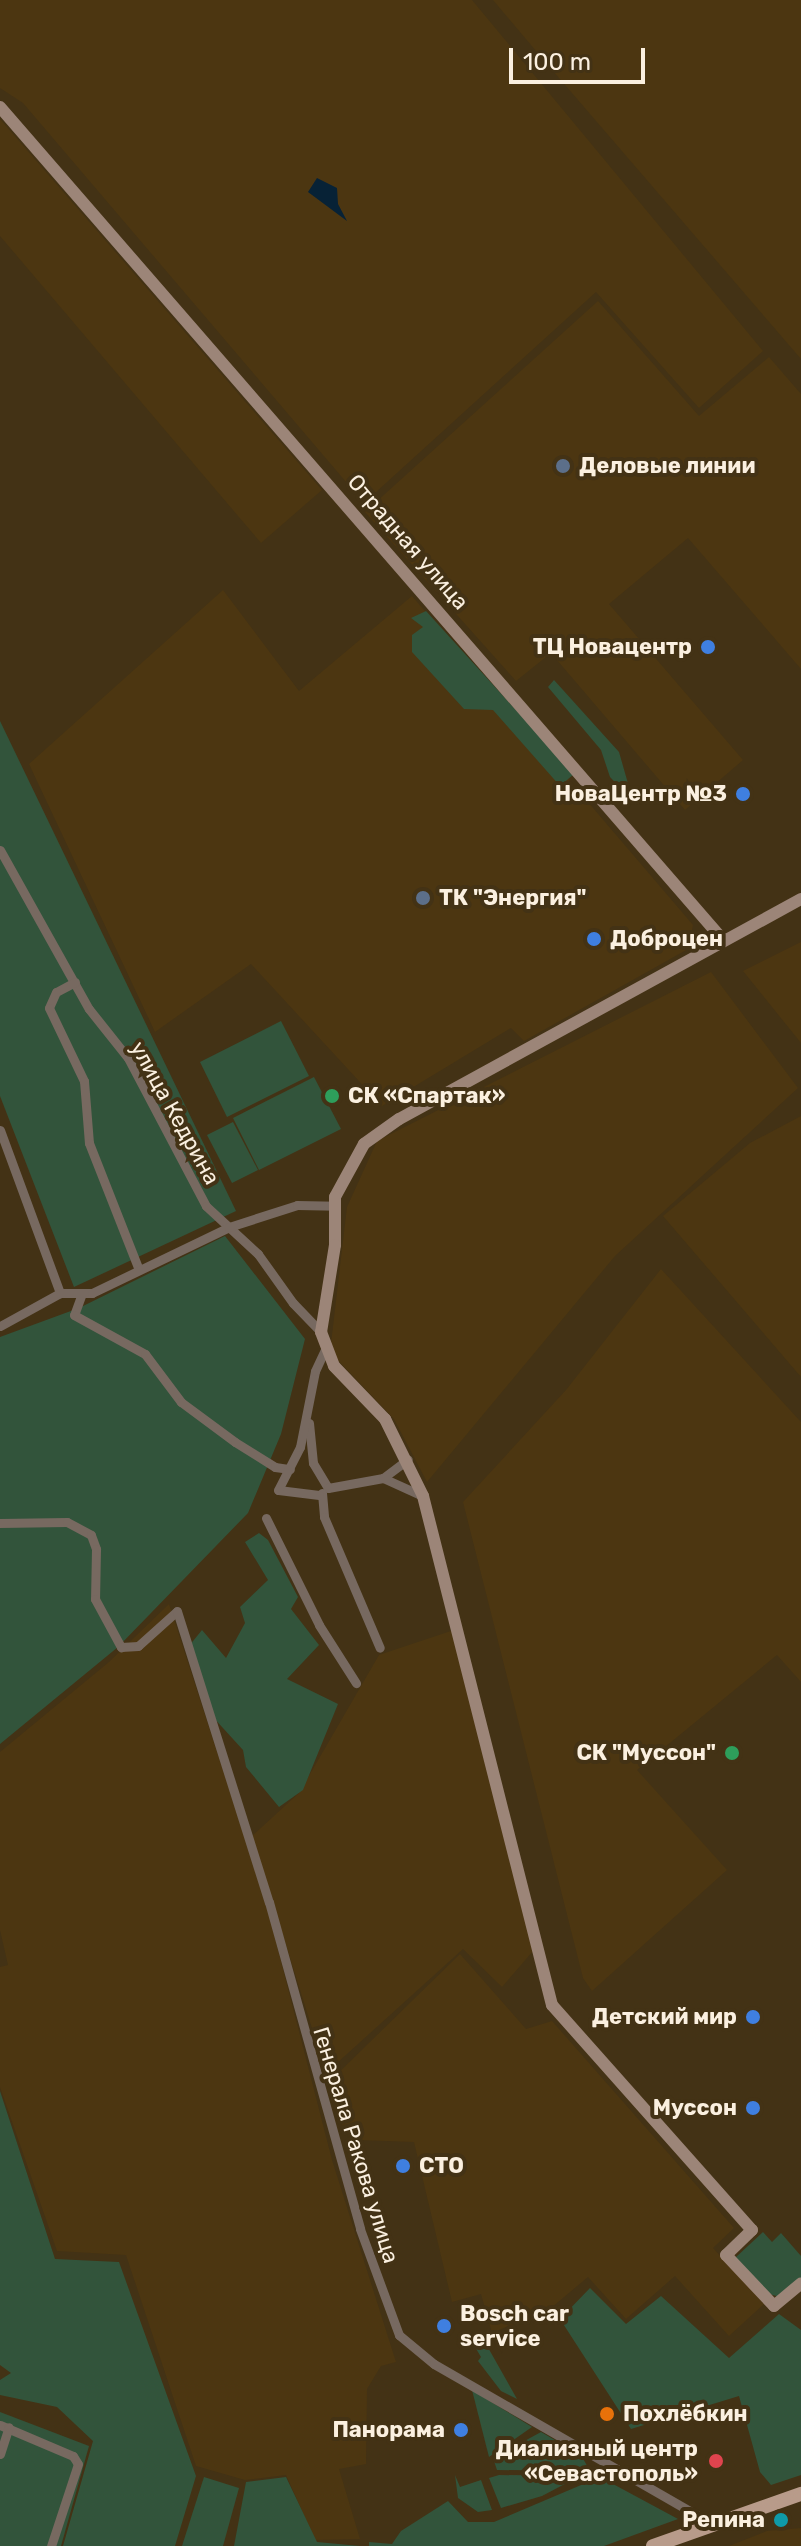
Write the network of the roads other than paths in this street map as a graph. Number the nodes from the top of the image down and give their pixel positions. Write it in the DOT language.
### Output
graph roads {
  1 [pos="0,107"];
  2 [pos="0,850"];
  3 [pos="801,899"];
  4 [pos="723,940"];
  5 [pos="75,982"];
  6 [pos="0,1130"];
  7 [pos="336,1206"];
  8 [pos="229,1227"];
  9 [pos="139,1270"];
  10 [pos="60,1293"];
  11 [pos="81,1296"];
  12 [pos="0,1326"];
  13 [pos="321,1332"];
  14 [pos="325,1350"];
  15 [pos="308,1411"];
  16 [pos="408,1459"];
  17 [pos="290,1469"];
  18 [pos="383,1478"];
  19 [pos="328,1488"];
  20 [pos="319,1495"];
  21 [pos="423,1496"];
  22 [pos="266,1518"];
  23 [pos="0,1523"];
  24 [pos="380,1648"];
  25 [pos="356,1683"];
  26 [pos="801,2283"];
  27 [pos="4,2426"];
  28 [pos="0,2454"];
  29 [pos="801,2494"];
  30 [pos="712,2524"];
  31 [pos="51,2546"];
  32 [pos="653,2546"];
  1 -- 4 [label="street, Отрадная улица"];
  2 -- 5 [label="street, улица Кедрина"];
  3 -- 4 [label="street"];
  4 -- 7 [label="street"];
  5 -- 8 [label="street, улица Кедрина"];
  5 -- 9 [label="street"];
  6 -- 10 [label="street"];
  7 -- 8 [label="street"];
  7 -- 13 [label="street"];
  8 -- 9 [label="street"];
  8 -- 13 [label="street, улица Кедрина"];
  9 -- 11 [label="street"];
  10 -- 11 [label="street"];
  10 -- 12 [label="street"];
  11 -- 17 [label="street"];
  13 -- 14 [label="street"];
  14 -- 15 [label="street"];
  14 -- 16 [label="street"];
  15 -- 17 [label="street"];
  15 -- 19 [label="street"];
  16 -- 18 [label="street"];
  16 -- 21 [label="street"];
  17 -- 20 [label="street"];
  18 -- 19 [label="street"];
  18 -- 21 [label="street"];
  19 -- 20 [label="street"];
  20 -- 24 [label="street"];
  21 -- 26 [label="street"];
  22 -- 25 [label="street"];
  23 -- 30 [label="street, Генерала Ракова улица"];
  27 -- 28 [label="street"];
  27 -- 31 [label="street"];
  29 -- 30 [label="main road"];
  30 -- 32 [label="main road"];
}
